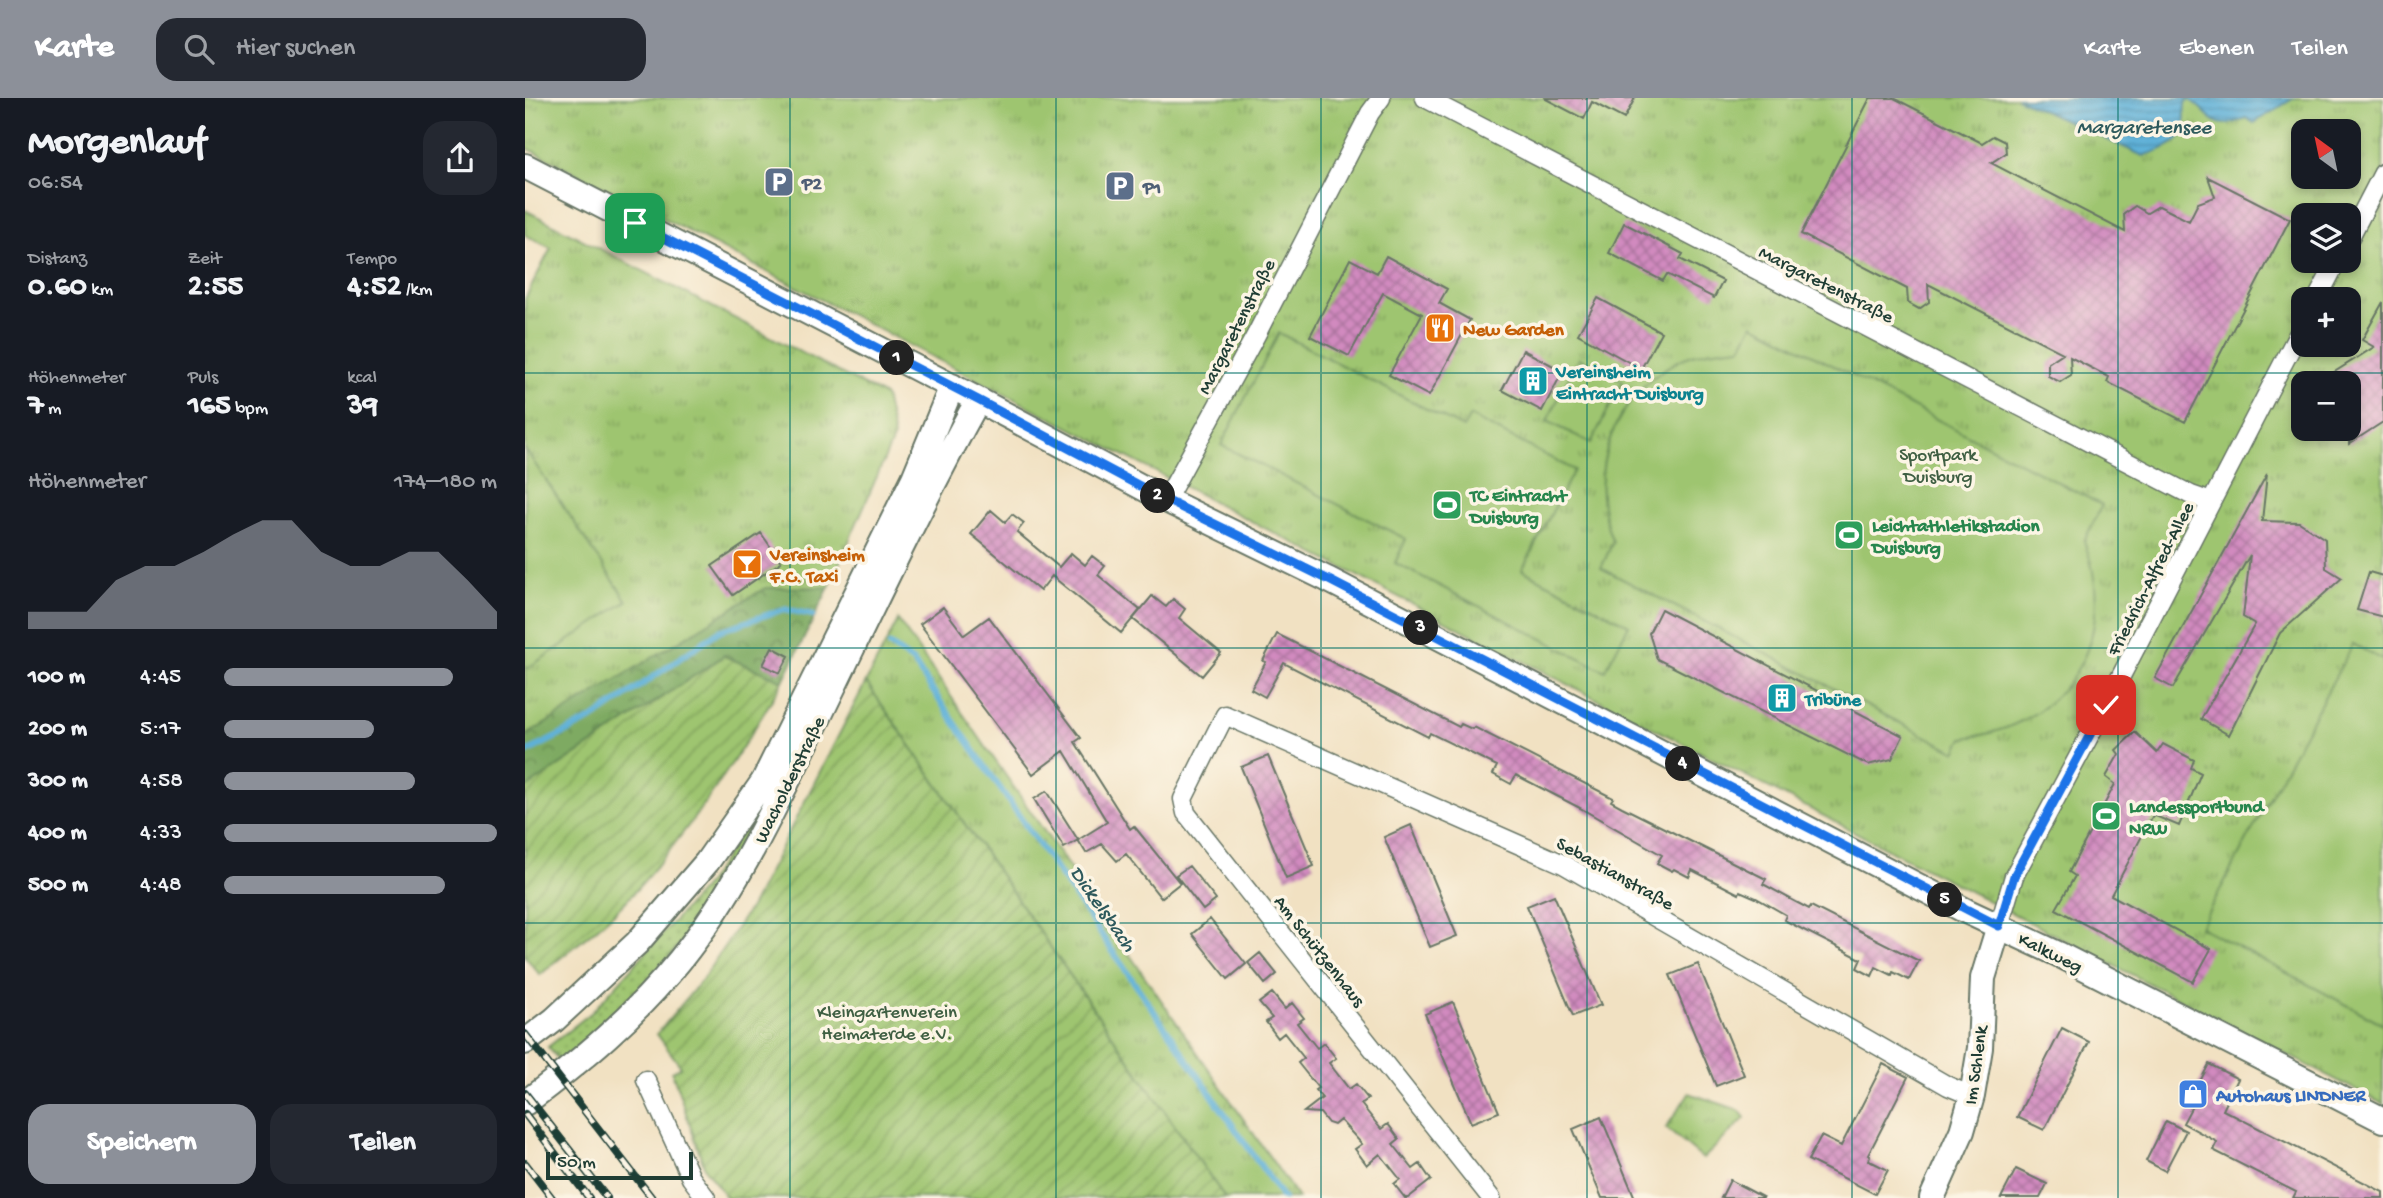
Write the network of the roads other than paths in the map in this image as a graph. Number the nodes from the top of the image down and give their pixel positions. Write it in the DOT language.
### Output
graph roads {
  1 [pos="1381,98"];
  2 [pos="1425,98"];
  3 [pos="525,166"];
  4 [pos="2383,173"];
  5 [pos="2361,216"];
  6 [pos="2291,348"];
  7 [pos="952,386"];
  8 [pos="978,400"];
  9 [pos="1166,500"];
  10 [pos="2211,502"];
  11 [pos="1225,715"];
  12 [pos="1999,926"];
  13 [pos="525,1042"];
  14 [pos="646,1080"];
  15 [pos="1972,1096"];
  16 [pos="525,1103"];
  17 [pos="2383,1121"];
  18 [pos="706,1198"];
  19 [pos="1491,1198"];
  20 [pos="1932,1198"];
  1 -- 9 [label="street, Margaretenstraße"];
  2 -- 10 [label="street, Margaretenstraße"];
  3 -- 7 [label="street, Kalkweg"];
  4 -- 5 [label="street"];
  6 -- 10 [label="street, Friedrich-Alfred-Allee"];
  7 -- 8 [label="street, Kalkweg"];
  7 -- 13 [label="street, Wacholderstraße"];
  8 -- 9 [label="street, Kalkweg"];
  8 -- 16 [label="street, Wacholderstraße"];
  9 -- 12 [label="street, Kalkweg"];
  10 -- 12 [label="street, Friedrich-Alfred-Allee"];
  11 -- 15 [label="street, Sebastianstraße"];
  11 -- 19 [label="street, Am Schützenhaus"];
  12 -- 15 [label="street, Im Schlenk"];
  12 -- 17 [label="street, Kalkweg"];
  14 -- 18 [label="street"];
  15 -- 20 [label="street, Im Schlenk"];
}
